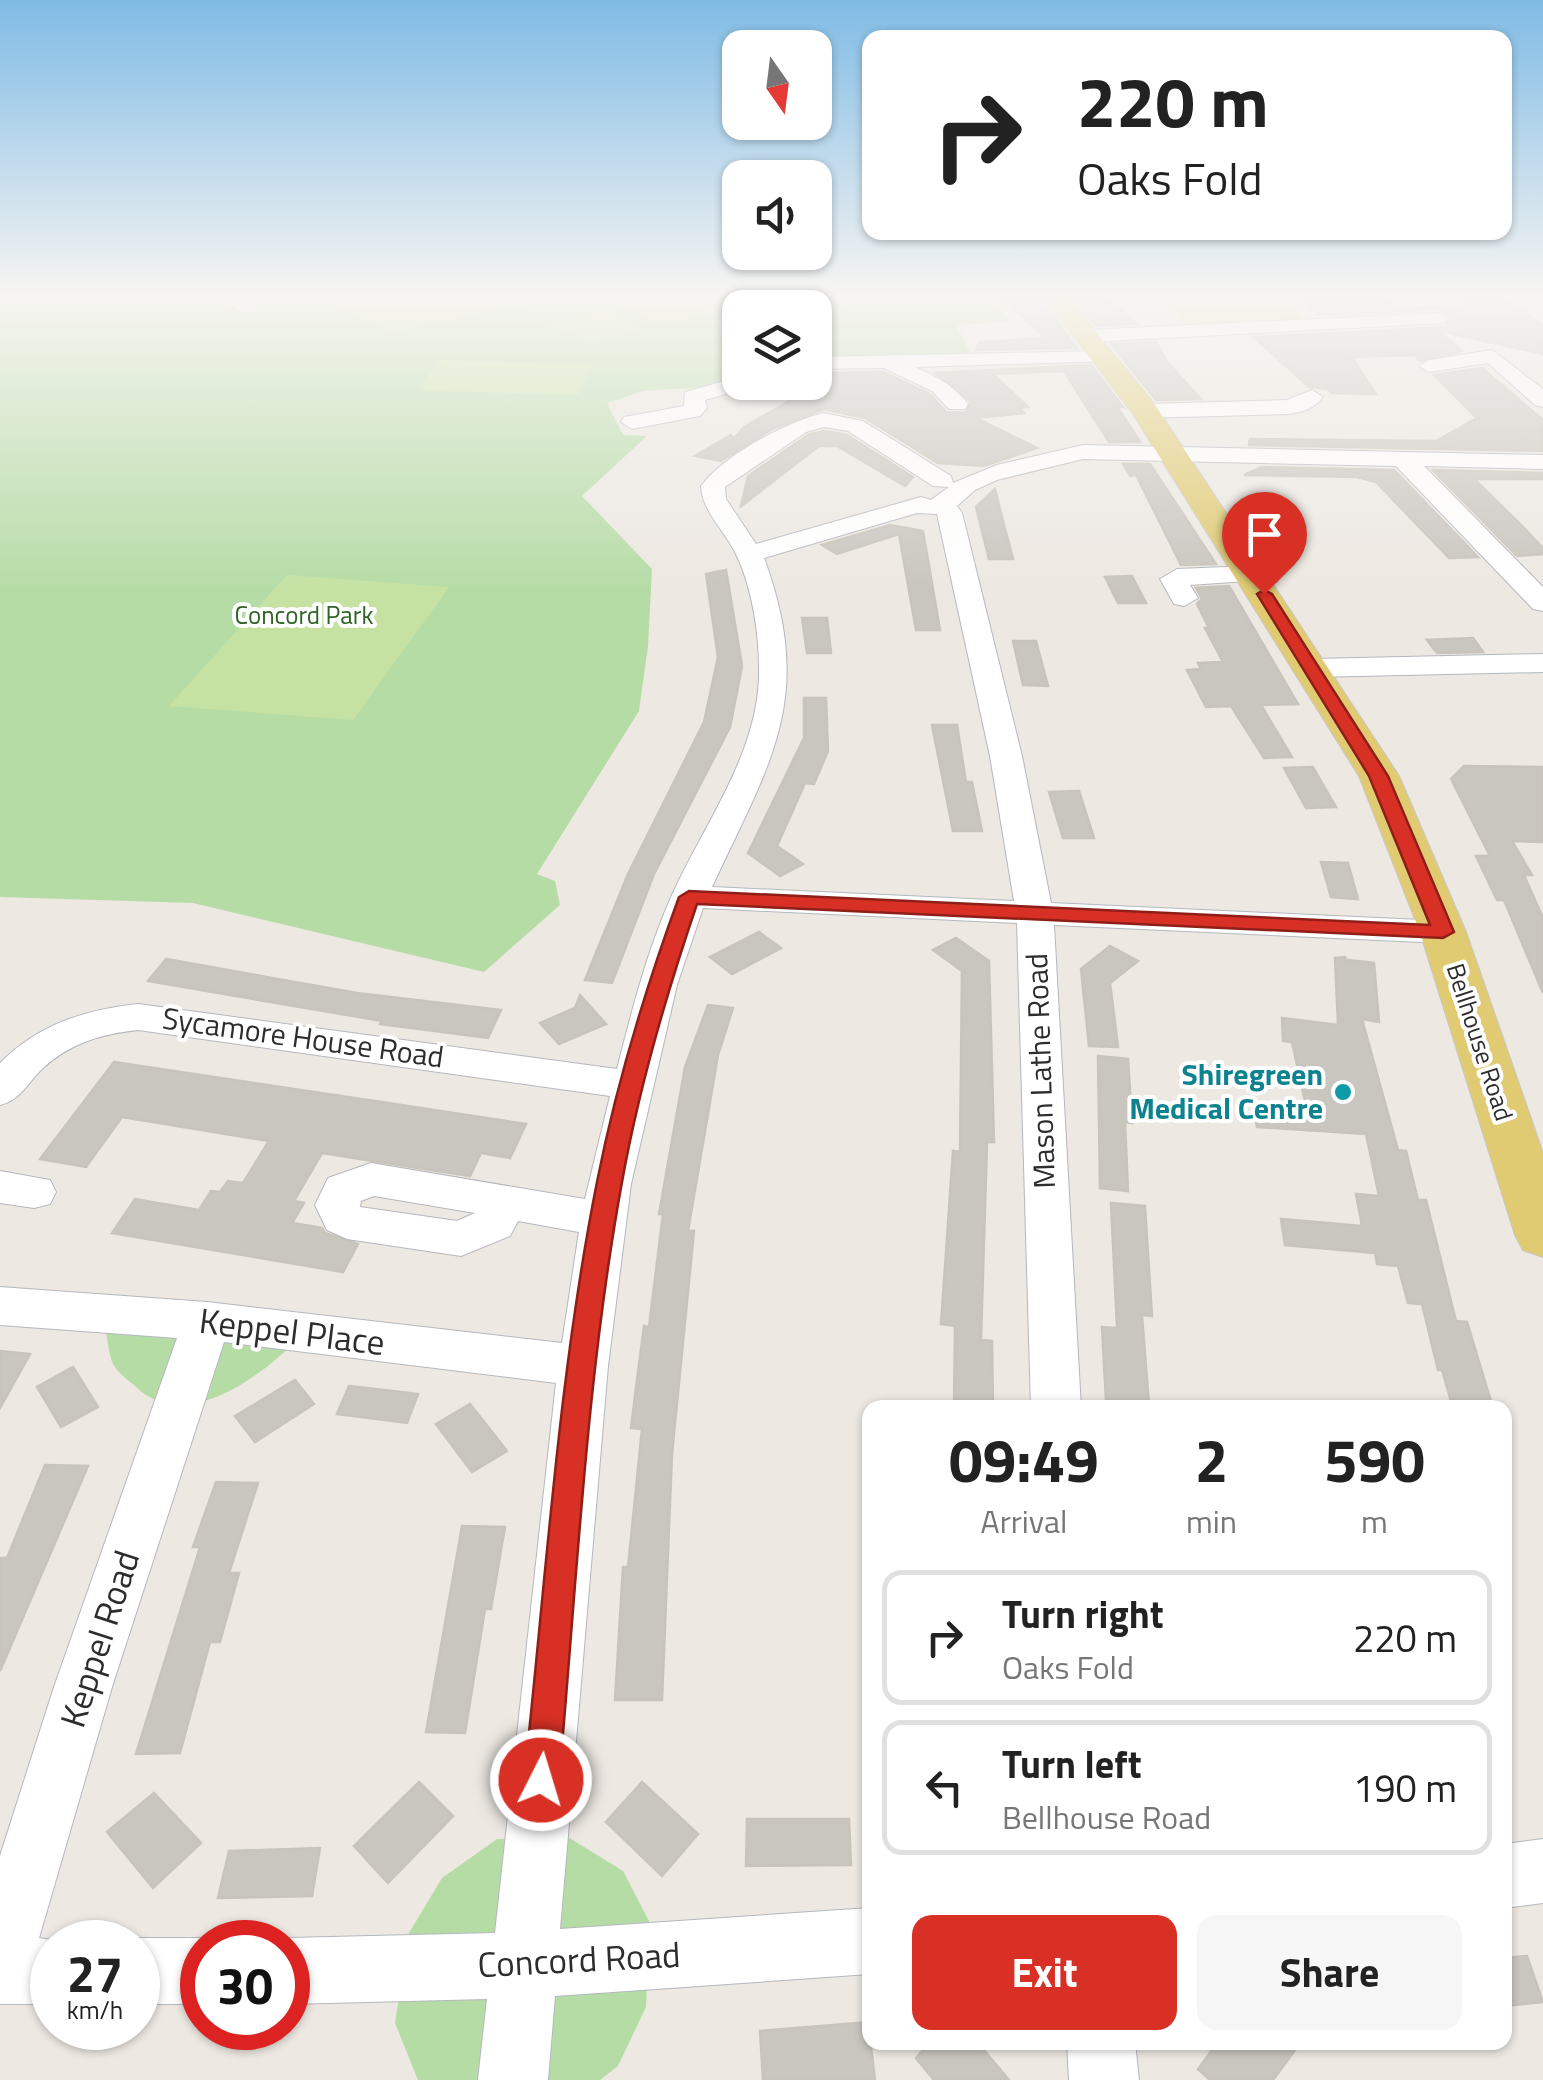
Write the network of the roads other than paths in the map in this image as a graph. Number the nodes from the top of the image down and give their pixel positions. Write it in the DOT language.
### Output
graph roads {
  1 [pos="722,394"];
  2 [pos="959,394"];
  3 [pos="1132,394"];
  4 [pos="1312,398"];
  5 [pos="965,405"];
  6 [pos="1145,411"];
  7 [pos="639,429"];
  8 [pos="1172,453"];
  9 [pos="1403,459"];
  10 [pos="1543,462"];
  11 [pos="943,494"];
  12 [pos="750,554"];
  13 [pos="1252,574"];
  14 [pos="1184,598"];
  15 [pos="1543,603"];
  16 [pos="1543,663"];
  17 [pos="1313,668"];
  18 [pos="689,897"];
  19 [pos="1035,915"];
  20 [pos="1443,932"];
  21 [pos="630,1085"];
  22 [pos="0,1091"];
  23 [pos="504,1202"];
  24 [pos="603,1219"];
  25 [pos="1543,1235"];
  26 [pos="0,1306"];
  27 [pos="207,1321"];
  28 [pos="583,1366"];
  29 [pos="1056,1400"];
  30 [pos="1543,1871"];
  31 [pos="1512,1875"];
  32 [pos="862,1942"];
  33 [pos="0,1960"];
  34 [pos="524,1965"];
  35 [pos="310,1970"];
  36 [pos="0,1971"];
  37 [pos="30,1971"];
  38 [pos="1102,2050"];
  39 [pos="512,2080"];
  40 [pos="1104,2080"];
  1 -- 7 [label="street"];
  2 -- 5 [label="street"];
  3 -- 6 [label="main road, Bellhouse Road"];
  4 -- 6 [label="street"];
  6 -- 8 [label="main road, Bellhouse Road"];
  8 -- 9 [label="street"];
  8 -- 11 [label="street"];
  8 -- 13 [label="main road, Bellhouse Road"];
  9 -- 10 [label="street"];
  9 -- 15 [label="street"];
  11 -- 12 [label="street"];
  11 -- 12 [label="street"];
  11 -- 19 [label="street, Mason Lathe Road"];
  12 -- 18 [label="street"];
  13 -- 14 [label="street"];
  13 -- 17 [label="main road, Bellhouse Road"];
  16 -- 17 [label="street"];
  17 -- 20 [label="main road, Bellhouse Road"];
  18 -- 19 [label="street"];
  18 -- 21 [label="street"];
  19 -- 20 [label="street"];
  19 -- 29 [label="street, Mason Lathe Road"];
  20 -- 25 [label="main road, Bellhouse Road"];
  21 -- 22 [label="street, Sycamore House Road"];
  21 -- 24 [label="street"];
  23 -- 24 [label="street"];
  24 -- 28 [label="street"];
  26 -- 27 [label="street, Keppel Place"];
  27 -- 28 [label="street, Keppel Place"];
  27 -- 33 [label="street, Keppel Road"];
  28 -- 34 [label="street"];
  30 -- 31 [label="street"];
  32 -- 34 [label="street, Concord Road"];
  34 -- 35 [label="street, Concord Road"];
  34 -- 39 [label="street"];
  36 -- 37 [label="street"];
  38 -- 40 [label="street"];
}
